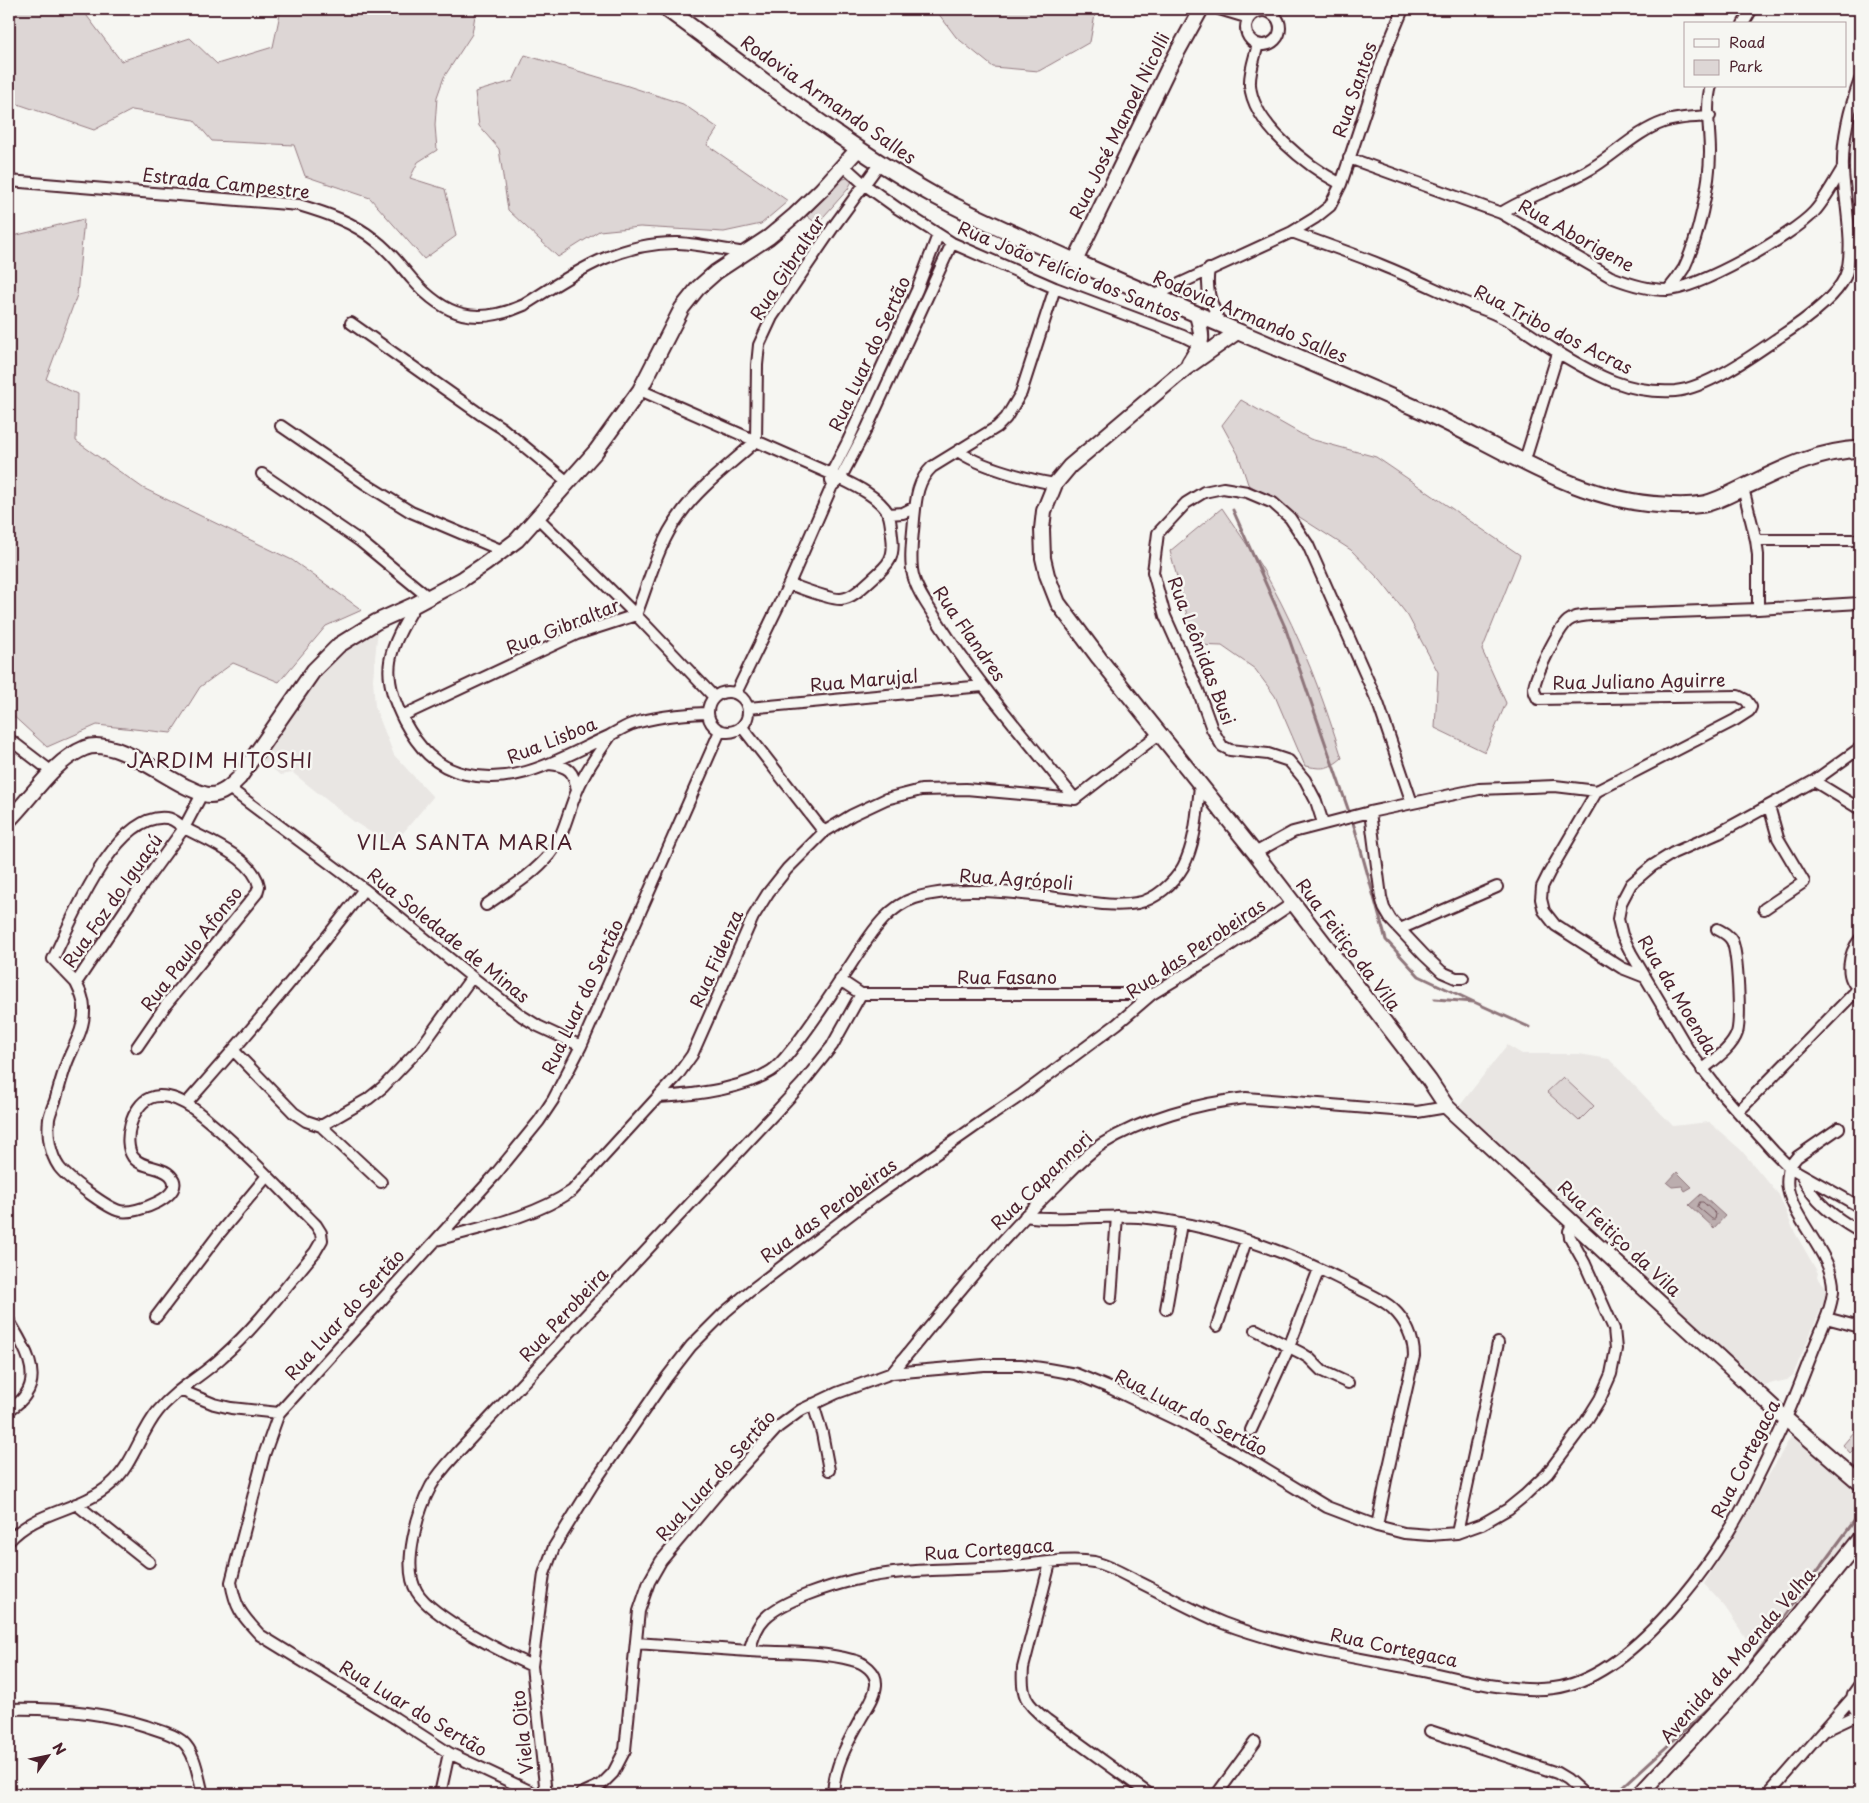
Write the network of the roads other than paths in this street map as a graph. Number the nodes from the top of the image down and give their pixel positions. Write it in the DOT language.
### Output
graph roads {
  1 [pos="667,9"];
  2 [pos="1201,9"];
  3 [pos="1220,9"];
  4 [pos="1403,9"];
  5 [pos="1752,9"];
  6 [pos="1277,12"];
  7 [pos="1249,18"];
  8 [pos="1744,22"];
  9 [pos="1258,44"];
  10 [pos="1860,80"];
  11 [pos="1711,88"];
  12 [pos="1710,116"];
  13 [pos="858,149"];
  14 [pos="1349,158"];
  15 [pos="880,163"];
  16 [pos="843,166"];
  17 [pos="1843,168"];
  18 [pos="9,181"];
  19 [pos="1341,184"];
  20 [pos="865,185"];
  21 [pos="1501,213"];
  22 [pos="1292,232"];
  23 [pos="938,235"];
  24 [pos="952,242"];
  25 [pos="746,253"];
  26 [pos="1075,261"];
  27 [pos="1209,269"];
  28 [pos="1055,288"];
  29 [pos="1668,290"];
  30 [pos="1153,296"];
  31 [pos="1197,315"];
  32 [pos="906,316"];
  33 [pos="916,319"];
  34 [pos="351,323"];
  35 [pos="1221,325"];
  36 [pos="1237,332"];
  37 [pos="1207,348"];
  38 [pos="1558,353"];
  39 [pos="640,390"];
  40 [pos="281,426"];
  41 [pos="756,442"];
  42 [pos="1860,449"];
  43 [pos="958,451"];
  44 [pos="1524,463"];
  45 [pos="262,474"];
  46 [pos="836,476"];
  47 [pos="569,483"];
  48 [pos="1055,484"];
  49 [pos="1743,488"];
  50 [pos="915,507"];
  51 [pos="888,514"];
  52 [pos="538,518"];
  53 [pos="1756,540"];
  54 [pos="1860,540"];
  55 [pos="912,550"];
  56 [pos="503,551"];
  57 [pos="893,553"];
  58 [pos="789,584"];
  59 [pos="428,597"];
  60 [pos="1860,603"];
  61 [pos="416,604"];
  62 [pos="1758,609"];
  63 [pos="636,615"];
  64 [pos="983,686"];
  65 [pos="736,693"];
  66 [pos="714,697"];
  67 [pos="748,708"];
  68 [pos="708,713"];
  69 [pos="402,716"];
  70 [pos="742,727"];
  71 [pos="720,730"];
  72 [pos="1159,734"];
  73 [pos="611,735"];
  74 [pos="9,739"];
  75 [pos="1860,748"];
  76 [pos="548,764"];
  77 [pos="52,772"];
  78 [pos="1814,781"];
  79 [pos="1200,786"];
  80 [pos="229,788"];
  81 [pos="577,791"];
  82 [pos="1597,792"];
  83 [pos="202,794"];
  84 [pos="1074,798"];
  85 [pos="1412,803"];
  86 [pos="1769,806"];
  87 [pos="1860,809"];
  88 [pos="1370,812"];
  89 [pos="9,820"];
  90 [pos="1323,823"];
  91 [pos="184,828"];
  92 [pos="824,832"];
  93 [pos="1255,854"];
  94 [pos="1497,888"];
  95 [pos="364,889"];
  96 [pos="1294,903"];
  97 [pos="486,905"];
  98 [pos="1764,909"];
  99 [pos="1717,929"];
  100 [pos="1400,930"];
  101 [pos="1860,939"];
  102 [pos="472,977"];
  103 [pos="1645,977"];
  104 [pos="1463,978"];
  105 [pos="840,980"];
  106 [pos="76,983"];
  107 [pos="1859,989"];
  108 [pos="861,994"];
  109 [pos="1152,994"];
  110 [pos="581,1046"];
  111 [pos="137,1047"];
  112 [pos="234,1051"];
  113 [pos="1702,1070"];
  114 [pos="658,1097"];
  115 [pos="186,1104"];
  116 [pos="1447,1107"];
  117 [pos="1738,1112"];
  118 [pos="321,1126"];
  119 [pos="1839,1128"];
  120 [pos="1789,1166"];
  121 [pos="1801,1174"];
  122 [pos="267,1176"];
  123 [pos="381,1182"];
  124 [pos="1860,1207"];
  125 [pos="1025,1216"];
  126 [pos="1117,1216"];
  127 [pos="1181,1224"];
  128 [pos="1571,1227"];
  129 [pos="1860,1232"];
  130 [pos="435,1240"];
  131 [pos="1246,1240"];
  132 [pos="1319,1269"];
  133 [pos="1112,1298"];
  134 [pos="1166,1309"];
  135 [pos="156,1317"];
  136 [pos="1826,1318"];
  137 [pos="9,1321"];
  138 [pos="1217,1326"];
  139 [pos="1860,1327"];
  140 [pos="1256,1330"];
  141 [pos="1498,1343"];
  142 [pos="1289,1347"];
  143 [pos="892,1373"];
  144 [pos="1348,1384"];
  145 [pos="180,1390"];
  146 [pos="813,1404"];
  147 [pos="9,1410"];
  148 [pos="279,1413"];
  149 [pos="1786,1419"];
  150 [pos="1251,1430"];
  151 [pos="830,1470"];
  152 [pos="1860,1483"];
  153 [pos="76,1504"];
  154 [pos="1377,1526"];
  155 [pos="1457,1533"];
  156 [pos="1860,1539"];
  157 [pos="9,1541"];
  158 [pos="148,1562"];
  159 [pos="1050,1563"];
  160 [pos="636,1643"];
  161 [pos="749,1651"];
  162 [pos="532,1666"];
  163 [pos="1857,1691"];
  164 [pos="9,1709"];
  165 [pos="1860,1713"];
  166 [pos="1430,1731"];
  167 [pos="1823,1731"];
  168 [pos="1255,1742"];
  169 [pos="449,1753"];
  170 [pos="1578,1792"];
  171 [pos="203,1794"];
  172 [pos="440,1794"];
  173 [pos="536,1794"];
  174 [pos="546,1794"];
  175 [pos="581,1794"];
  176 [pos="833,1794"];
  177 [pos="1150,1794"];
  178 [pos="1217,1794"];
  179 [pos="1640,1794"];
  180 [pos="1768,1794"];
  1 -- 13 [label="main road, Rodovia Armando Salles"];
  2 -- 26 [label="street, Rua José Manoel Nicolli"];
  3 -- 7 [label="street"];
  4 -- 14 [label="street, Rua Santos"];
  5 -- 8 [label="street"];
  6 -- 7 [label="street"];
  6 -- 9 [label="street"];
  7 -- 9 [label="street"];
  9 -- 19 [label="street"];
  10 -- 17 [label="street, Rua Tribo dos Acras"];
  11 -- 12 [label="street"];
  12 -- 21 [label="street"];
  12 -- 29 [label="street"];
  13 -- 15 [label="main road, Rodovia Armando Salles"];
  13 -- 16 [label="street"];
  14 -- 19 [label="street, Rua Santos"];
  14 -- 21 [label="street, Rua Aborigene"];
  15 -- 20 [label="street, Rua Gibraltar"];
  15 -- 26 [label="main road, Rodovia Armando Salles"];
  16 -- 20 [label="street, Rua João Felício dos Santos"];
  16 -- 25 [label="street"];
  17 -- 29 [label="street, Rua Aborigene"];
  17 -- 38 [label="street, Rua Tribo dos Acras"];
  18 -- 25 [label="street, Estrada Campestre"];
  19 -- 22 [label="street, Rua Santos"];
  20 -- 23 [label="street, Rua João Felício dos Santos"];
  20 -- 41 [label="street, Rua Gibraltar"];
  21 -- 29 [label="street, Rua Aborigene"];
  22 -- 27 [label="street, Rua Santos"];
  22 -- 38 [label="street, Rua Tribo dos Acras"];
  23 -- 24 [label="street, Rua João Felício dos Santos"];
  23 -- 32 [label="street, Rua Luar do Sertão"];
  24 -- 28 [label="street, Rua João Felício dos Santos"];
  24 -- 33 [label="street, Rua Luar do Sertão"];
  25 -- 39 [label="street"];
  26 -- 30 [label="main road, Rodovia Armando Salles"];
  27 -- 30 [label="street, Rua Santos"];
  27 -- 35 [label="street"];
  28 -- 37 [label="street, Rua João Felício dos Santos"];
  28 -- 43 [label="street, Rua Flandres"];
  30 -- 31 [label="main road, Rodovia Armando Salles"];
  31 -- 35 [label="main road, Rodovia Armando Salles"];
  31 -- 37 [label="street"];
  32 -- 33 [label="street"];
  32 -- 46 [label="street, Rua Luar do Sertão"];
  33 -- 46 [label="street, Rua Luar do Sertão"];
  34 -- 47 [label="street"];
  35 -- 36 [label="main road, Rodovia Armando Salles"];
  36 -- 37 [label="street, Rua Feitiço da Vila"];
  36 -- 44 [label="main road, Rodovia Armando Salles"];
  37 -- 48 [label="street, Rua Feitiço da Vila"];
  38 -- 44 [label="street"];
  39 -- 41 [label="street"];
  39 -- 47 [label="street"];
  40 -- 56 [label="street"];
  41 -- 46 [label="street"];
  41 -- 63 [label="street, Rua Gibraltar"];
  42 -- 49 [label="main road, Rodovia Armando Salles"];
  43 -- 48 [label="street"];
  43 -- 50 [label="street, Rua Flandres"];
  44 -- 49 [label="main road, Rodovia Armando Salles"];
  45 -- 59 [label="street"];
  46 -- 51 [label="street"];
  46 -- 58 [label="street, Rua Luar do Sertão"];
  47 -- 52 [label="street"];
  48 -- 72 [label="street, Rua Feitiço da Vila"];
  49 -- 53 [label="street"];
  50 -- 51 [label="street"];
  50 -- 55 [label="street, Rua Flandres"];
  51 -- 57 [label="street"];
  52 -- 56 [label="street"];
  52 -- 63 [label="street"];
  53 -- 54 [label="street"];
  53 -- 62 [label="street"];
  55 -- 57 [label="street"];
  55 -- 64 [label="street, Rua Flandres"];
  56 -- 59 [label="street"];
  57 -- 58 [label="street"];
  58 -- 65 [label="street, Rua Luar do Sertão"];
  59 -- 61 [label="street"];
  60 -- 62 [label="street"];
  61 -- 69 [label="street, Rua Lisboa"];
  61 -- 80 [label="street"];
  62 -- 82 [label="street, Rua Juliano Aguirre"];
  63 -- 66 [label="street"];
  63 -- 69 [label="street, Rua Gibraltar"];
  64 -- 67 [label="street, Rua Marujal"];
  64 -- 84 [label="street, Rua Flandres"];
  65 -- 66 [label="street"];
  65 -- 67 [label="street"];
  66 -- 68 [label="street"];
  67 -- 70 [label="street"];
  68 -- 71 [label="street"];
  68 -- 73 [label="street, Rua Lisboa"];
  69 -- 76 [label="street, Rua Lisboa"];
  70 -- 71 [label="street"];
  70 -- 92 [label="street"];
  71 -- 110 [label="street, Rua Luar do Sertão"];
  72 -- 79 [label="street, Rua Feitiço da Vila"];
  72 -- 84 [label="street"];
  73 -- 76 [label="street, Rua Lisboa"];
  73 -- 81 [label="street"];
  74 -- 77 [label="street"];
  75 -- 78 [label="street, Rua da Moenda"];
  76 -- 81 [label="street"];
  77 -- 83 [label="street"];
  77 -- 89 [label="street"];
  78 -- 86 [label="street, Rua da Moenda"];
  78 -- 87 [label="street"];
  79 -- 93 [label="street, Rua Feitiço da Vila"];
  79 -- 105 [label="street, Rua Agrópoli"];
  80 -- 83 [label="street"];
  80 -- 95 [label="street, Rua Soledade de Minas"];
  81 -- 97 [label="street"];
  82 -- 85 [label="street"];
  82 -- 103 [label="street"];
  83 -- 91 [label="street, Rua Foz do Iguaçú"];
  84 -- 92 [label="street, Rua Fidenza"];
  85 -- 88 [label="street"];
  85 -- 90 [label="street, Rua Leônidas Busi"];
  86 -- 98 [label="street"];
  86 -- 103 [label="street, Rua da Moenda"];
  88 -- 90 [label="street"];
  88 -- 100 [label="street"];
  90 -- 93 [label="street"];
  91 -- 106 [label="street, Rua Foz do Iguaçú"];
  91 -- 106 [label="street, Rua Paulo Afonso"];
  91 -- 111 [label="street, Rua Paulo Afonso"];
  92 -- 114 [label="street, Rua Fidenza"];
  93 -- 96 [label="street, Rua Feitiço da Vila"];
  94 -- 100 [label="street"];
  95 -- 102 [label="street, Rua Soledade de Minas"];
  95 -- 112 [label="street"];
  96 -- 109 [label="street, Rua das Perobeiras"];
  96 -- 116 [label="street, Rua Feitiço da Vila"];
  99 -- 113 [label="street"];
  100 -- 104 [label="street"];
  101 -- 107 [label="street"];
  102 -- 110 [label="street, Rua Soledade de Minas"];
  102 -- 118 [label="street"];
  103 -- 113 [label="street, Rua da Moenda"];
  105 -- 108 [label="street"];
  105 -- 114 [label="street, Rua Agrópoli"];
  106 -- 115 [label="street, Rua Foz do Iguaçú"];
  107 -- 117 [label="street"];
  108 -- 109 [label="street, Rua Fasano"];
  108 -- 162 [label="street, Rua Perobeira"];
  109 -- 162 [label="street, Rua das Perobeiras"];
  110 -- 130 [label="street, Rua Luar do Sertão"];
  112 -- 115 [label="street"];
  112 -- 118 [label="street"];
  113 -- 117 [label="street, Rua da Moenda"];
  114 -- 130 [label="street, Rua Fidenza"];
  115 -- 122 [label="street, Rua Foz do Iguaçú"];
  116 -- 125 [label="street, Rua Capannori"];
  116 -- 128 [label="street, Rua Feitiço da Vila"];
  117 -- 120 [label="street, Rua da Moenda"];
  118 -- 123 [label="street"];
  119 -- 120 [label="street"];
  120 -- 121 [label="street, Rua da Moenda"];
  120 -- 136 [label="street, Rua Cortegaca"];
  121 -- 124 [label="street, Rua da Moenda"];
  121 -- 129 [label="street, Rua da Moenda"];
  122 -- 135 [label="street"];
  122 -- 145 [label="street, Rua Foz do Iguaçú"];
  125 -- 126 [label="street"];
  125 -- 143 [label="street, Rua Capannori"];
  126 -- 127 [label="street"];
  126 -- 133 [label="street"];
  127 -- 131 [label="street"];
  127 -- 134 [label="street"];
  128 -- 149 [label="street, Rua Feitiço da Vila"];
  128 -- 155 [label="street, Rua Luar do Sertão"];
  130 -- 148 [label="street, Rua Luar do Sertão"];
  131 -- 132 [label="street"];
  131 -- 138 [label="street"];
  132 -- 142 [label="street"];
  132 -- 154 [label="street"];
  136 -- 139 [label="street"];
  136 -- 149 [label="street, Rua Cortegaca"];
  137 -- 147 [label="street"];
  140 -- 142 [label="street"];
  141 -- 155 [label="street"];
  142 -- 144 [label="street"];
  142 -- 150 [label="street"];
  143 -- 146 [label="street, Rua Luar do Sertão"];
  143 -- 154 [label="street, Rua Luar do Sertão"];
  145 -- 148 [label="street"];
  145 -- 153 [label="street"];
  146 -- 151 [label="street"];
  146 -- 160 [label="street, Rua Luar do Sertão"];
  148 -- 169 [label="street, Rua Luar do Sertão"];
  149 -- 152 [label="street, Rua Feitiço da Vila"];
  149 -- 159 [label="street, Rua Cortegaca"];
  153 -- 157 [label="street"];
  153 -- 158 [label="street"];
  154 -- 155 [label="street, Rua Luar do Sertão"];
  156 -- 179 [label="street, Avenida da Moenda Velha"];
  159 -- 161 [label="street, Rua Cortegaca"];
  159 -- 177 [label="street"];
  160 -- 161 [label="street"];
  160 -- 175 [label="street, Rua Luar do Sertão"];
  161 -- 176 [label="street"];
  162 -- 174 [label="street, Viela Oito"];
  163 -- 165 [label="street"];
  163 -- 167 [label="street"];
  164 -- 171 [label="street"];
  165 -- 167 [label="street"];
  166 -- 170 [label="street"];
  167 -- 180 [label="street"];
  168 -- 178 [label="street"];
  169 -- 172 [label="street"];
  169 -- 173 [label="street, Rua Luar do Sertão"];
}
